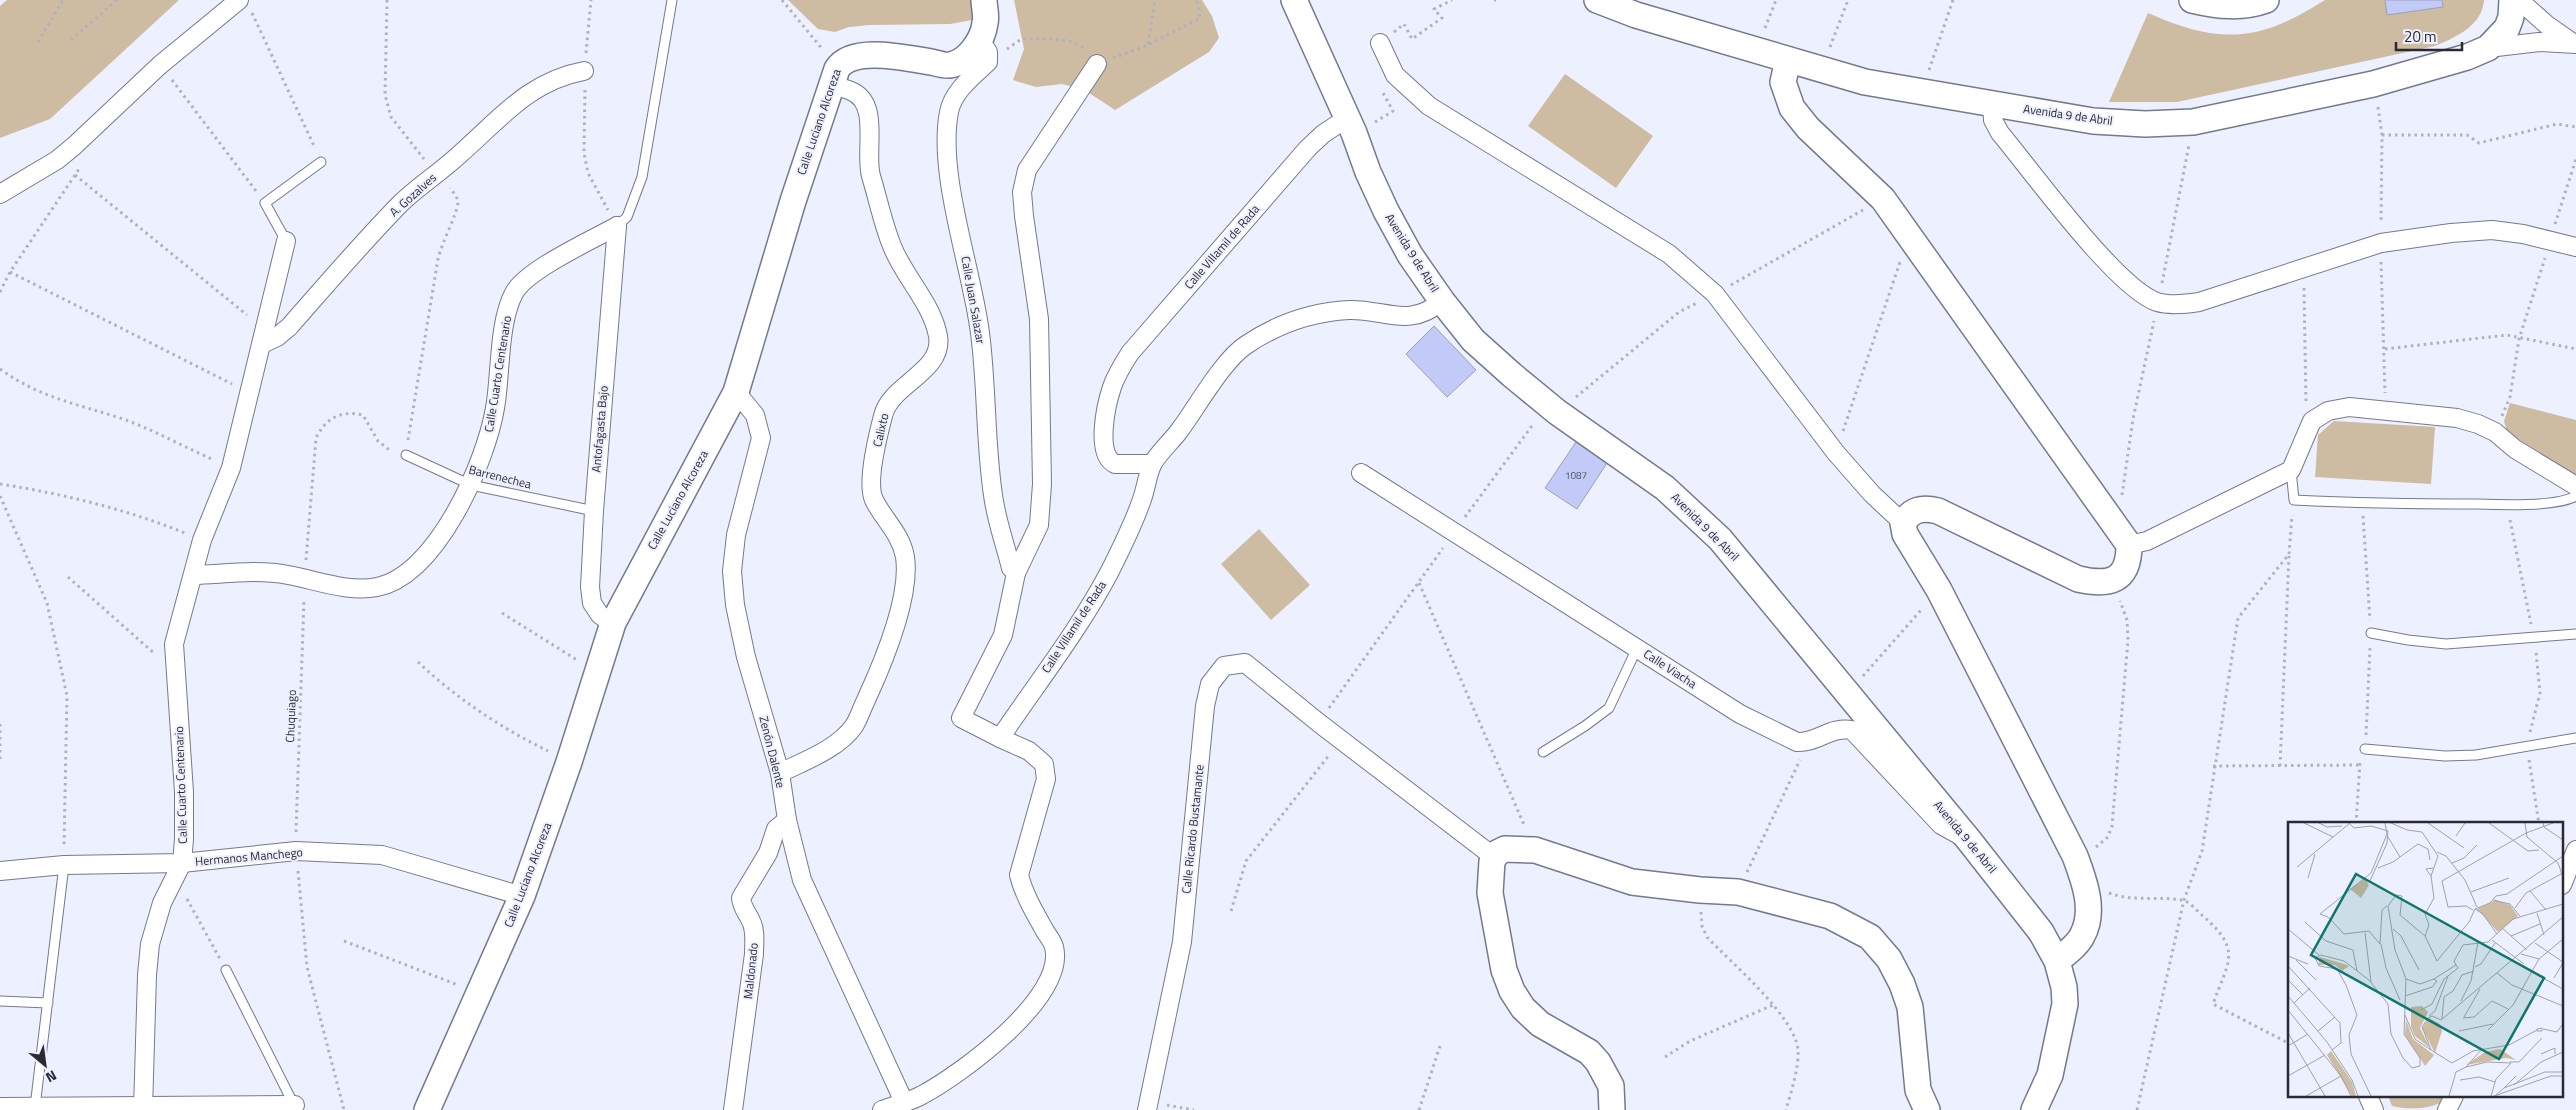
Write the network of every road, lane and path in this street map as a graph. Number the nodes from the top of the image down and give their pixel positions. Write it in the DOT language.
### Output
graph roads {
  1 [pos="63,0"];
  2 [pos="117,0"];
  3 [pos="387,0"];
  4 [pos="591,0"];
  5 [pos="672,0"];
  6 [pos="782,0"];
  7 [pos="984,0"];
  8 [pos="1155,0"];
  9 [pos="1197,0"];
  10 [pos="1294,0"];
  11 [pos="1452,0"];
  12 [pos="1597,0"];
  13 [pos="1776,0"];
  14 [pos="1848,0"];
  15 [pos="1953,0"];
  16 [pos="2192,0"];
  17 [pos="2266,0"];
  18 [pos="2512,0"];
  19 [pos="2519,0"];
  20 [pos="245,4"];
  21 [pos="71,40"];
  22 [pos="38,42"];
  23 [pos="1380,43"];
  24 [pos="1148,44"];
  25 [pos="2575,44"];
  26 [pos="2488,48"];
  27 [pos="1756,50"];
  28 [pos="984,51"];
  29 [pos="1788,60"];
  30 [pos="1097,64"];
  31 [pos="160,65"];
  32 [pos="584,71"];
  33 [pos="1821,71"];
  34 [pos="834,78"];
  35 [pos="2373,84"];
  36 [pos="1922,92"];
  37 [pos="1992,103"];
  38 [pos="1347,118"];
  39 [pos="2193,122"];
  40 [pos="2576,127"];
  41 [pos="2382,135"];
  42 [pos="2576,159"];
  43 [pos="321,162"];
  44 [pos="80,166"];
  45 [pos="436,174"];
  46 [pos="75,175"];
  47 [pos="0,194"];
  48 [pos="265,204"];
  49 [pos="617,226"];
  50 [pos="1909,235"];
  51 [pos="286,240"];
  52 [pos="2550,241"];
  53 [pos="2381,243"];
  54 [pos="2576,247"];
  55 [pos="2304,268"];
  56 [pos="10,272"];
  57 [pos="0,292"];
  58 [pos="1442,301"];
  59 [pos="2158,302"];
  60 [pos="264,337"];
  61 [pos="2519,338"];
  62 [pos="2385,349"];
  63 [pos="2576,349"];
  64 [pos="0,369"];
  65 [pos="736,392"];
  66 [pos="251,393"];
  67 [pos="1548,404"];
  68 [pos="2386,411"];
  69 [pos="2495,432"];
  70 [pos="2306,434"];
  71 [pos="1836,453"];
  72 [pos="406,455"];
  73 [pos="1152,464"];
  74 [pos="231,468"];
  75 [pos="2291,470"];
  76 [pos="1361,473"];
  77 [pos="0,484"];
  78 [pos="471,485"];
  79 [pos="2576,486"];
  80 [pos="0,496"];
  81 [pos="2576,496"];
  82 [pos="2294,500"];
  83 [pos="2362,504"];
  84 [pos="2507,504"];
  85 [pos="594,511"];
  86 [pos="1903,523"];
  87 [pos="1455,531"];
  88 [pos="2123,537"];
  89 [pos="202,540"];
  90 [pos="2289,554"];
  91 [pos="1016,573"];
  92 [pos="194,576"];
  93 [pos="68,578"];
  94 [pos="305,579"];
  95 [pos="2112,580"];
  96 [pos="1419,583"];
  97 [pos="502,613"];
  98 [pos="612,623"];
  99 [pos="2371,633"];
  100 [pos="2576,634"];
  101 [pos="2534,639"];
  102 [pos="1637,648"];
  103 [pos="175,659"];
  104 [pos="418,662"];
  105 [pos="597,672"];
  106 [pos="1319,723"];
  107 [pos="0,724"];
  108 [pos="1000,738"];
  109 [pos="2576,738"];
  110 [pos="1341,740"];
  111 [pos="2527,745"];
  112 [pos="2365,749"];
  113 [pos="1543,752"];
  114 [pos="0,760"];
  115 [pos="568,762"];
  116 [pos="2359,765"];
  117 [pos="2213,766"];
  118 [pos="2280,766"];
  119 [pos="780,773"];
  120 [pos="787,820"];
  121 [pos="2356,822"];
  122 [pos="2539,822"];
  123 [pos="1968,839"];
  124 [pos="1535,850"];
  125 [pos="2576,850"];
  126 [pos="296,851"];
  127 [pos="2075,856"];
  128 [pos="1494,857"];
  129 [pos="182,863"];
  130 [pos="64,865"];
  131 [pos="0,871"];
  132 [pos="2564,880"];
  133 [pos="172,883"];
  134 [pos="2085,884"];
  135 [pos="1700,890"];
  136 [pos="522,896"];
  137 [pos="2184,900"];
  138 [pos="1231,911"];
  139 [pos="344,940"];
  140 [pos="2057,961"];
  141 [pos="226,970"];
  142 [pos="479,994"];
  143 [pos="0,1001"];
  144 [pos="48,1003"];
  145 [pos="1774,1005"];
  146 [pos="2288,1043"];
  147 [pos="1440,1046"];
  148 [pos="1665,1057"];
  149 [pos="2369,1098"];
  150 [pos="2453,1098"];
  151 [pos="904,1102"];
  152 [pos="1148,1106"];
  153 [pos="0,1107"];
  154 [pos="35,1107"];
  155 [pos="295,1107"];
  156 [pos="143,1108"];
  157 [pos="344,1110"];
  158 [pos="427,1110"];
  159 [pos="732,1110"];
  160 [pos="882,1110"];
  161 [pos="1194,1110"];
  162 [pos="1419,1110"];
  163 [pos="1612,1110"];
  164 [pos="1786,1110"];
  165 [pos="1927,1110"];
  166 [pos="2034,1110"];
  167 [pos="2137,1110"];
  168 [pos="2374,1110"];
  169 [pos="2447,1110"];
  1 -- 22 [label="path"];
  2 -- 21 [label="path"];
  3 -- 45 [label="path"];
  4 -- 32 [label="path"];
  5 -- 49 [label="lane"];
  6 -- 34 [label="path"];
  7 -- 28 [label="main road"];
  8 -- 24 [label="path"];
  9 -- 24 [label="path"];
  10 -- 38 [label="main road, Avenida 9 de Abril"];
  11 -- 23 [label="path"];
  12 -- 27 [label="main road, Avenida 9 de Abril"];
  13 -- 27 [label="path"];
  14 -- 33 [label="path"];
  15 -- 36 [label="path"];
  16 -- 17 [label="main road"];
  18 -- 26 [label="main road, Avenida 9 de Abril"];
  19 -- 25 [label="street"];
  20 -- 31 [label="street"];
  20 -- 43 [label="path"];
  23 -- 71 [label="street"];
  24 -- 30 [label="path"];
  25 -- 26 [label="street"];
  26 -- 35 [label="main road, Avenida 9 de Abril"];
  27 -- 29 [label="main road, Avenida 9 de Abril"];
  28 -- 30 [label="path"];
  28 -- 34 [label="main road, Calle Luciano Alcoreza"];
  28 -- 91 [label="street, Calle Juan Salazar"];
  29 -- 33 [label="main road, Avenida 9 de Abril"];
  29 -- 50 [label="main road"];
  30 -- 91 [label="street"];
  31 -- 47 [label="street"];
  31 -- 48 [label="path"];
  32 -- 45 [label="street, A. Gozalves"];
  32 -- 49 [label="path"];
  33 -- 36 [label="main road, Avenida 9 de Abril"];
  34 -- 65 [label="main road, Calle Luciano Alcoreza"];
  34 -- 119 [label="street, Calixto"];
  35 -- 39 [label="main road, Avenida 9 de Abril"];
  35 -- 41 [label="path"];
  36 -- 37 [label="main road, Avenida 9 de Abril"];
  37 -- 39 [label="main road, Avenida 9 de Abril"];
  37 -- 59 [label="street"];
  38 -- 58 [label="main road, Avenida 9 de Abril"];
  38 -- 73 [label="street, Calle Villamil de Rada"];
  39 -- 59 [label="path"];
  40 -- 41 [label="path"];
  41 -- 53 [label="path"];
  42 -- 52 [label="path"];
  43 -- 48 [label="lane"];
  44 -- 46 [label="path"];
  45 -- 60 [label="street, A. Gozalves"];
  45 -- 72 [label="path"];
  46 -- 56 [label="path"];
  46 -- 60 [label="path"];
  48 -- 51 [label="lane"];
  49 -- 78 [label="street, Calle Cuarto Centenario"];
  49 -- 85 [label="street, Antofagasta Bajo"];
  50 -- 71 [label="path"];
  50 -- 88 [label="main road"];
  51 -- 60 [label="street, Calle Cuarto Centenario"];
  52 -- 53 [label="street"];
  52 -- 54 [label="street"];
  52 -- 61 [label="path"];
  53 -- 55 [label="street"];
  53 -- 62 [label="path"];
  55 -- 59 [label="street"];
  55 -- 70 [label="path"];
  56 -- 57 [label="path"];
  56 -- 66 [label="path"];
  58 -- 67 [label="main road, Avenida 9 de Abril"];
  58 -- 73 [label="street"];
  59 -- 88 [label="path"];
  60 -- 66 [label="street, Calle Cuarto Centenario"];
  61 -- 62 [label="path"];
  61 -- 63 [label="path"];
  61 -- 69 [label="path"];
  62 -- 68 [label="path"];
  64 -- 74 [label="path"];
  65 -- 98 [label="main road, Calle Luciano Alcoreza"];
  65 -- 119 [label="street, Zenón Dalente"];
  66 -- 74 [label="street, Calle Cuarto Centenario"];
  67 -- 87 [label="path"];
  67 -- 123 [label="main road, Avenida 9 de Abril"];
  68 -- 69 [label="street"];
  68 -- 70 [label="street"];
  69 -- 79 [label="street"];
  70 -- 75 [label="street"];
  71 -- 86 [label="street"];
  72 -- 78 [label="lane, Barrenechea"];
  72 -- 94 [label="path, Chuquiago"];
  73 -- 108 [label="street, Calle Villamil de Rada"];
  74 -- 89 [label="street, Calle Cuarto Centenario"];
  75 -- 82 [label="lane"];
  75 -- 88 [label="street"];
  76 -- 87 [label="street, Calle Viacha"];
  77 -- 89 [label="path"];
  78 -- 85 [label="lane, Barrenechea"];
  78 -- 94 [label="street, Calle Cuarto Centenario"];
  80 -- 130 [label="path"];
  81 -- 84 [label="lane"];
  82 -- 83 [label="lane"];
  82 -- 90 [label="path"];
  83 -- 84 [label="lane"];
  83 -- 99 [label="path"];
  84 -- 101 [label="path"];
  85 -- 98 [label="street, Antofagasta Bajo"];
  86 -- 95 [label="main road"];
  86 -- 127 [label="main road"];
  87 -- 96 [label="path"];
  87 -- 102 [label="street, Calle Viacha"];
  88 -- 95 [label="main road"];
  89 -- 92 [label="street, Calle Cuarto Centenario"];
  90 -- 117 [label="path"];
  90 -- 118 [label="path"];
  91 -- 108 [label="street"];
  92 -- 94 [label="street, Calle Cuarto Centenario"];
  92 -- 103 [label="street, Calle Cuarto Centenario"];
  93 -- 103 [label="path"];
  94 -- 126 [label="path, Chuquiago"];
  95 -- 127 [label="path"];
  96 -- 106 [label="path"];
  96 -- 124 [label="path"];
  97 -- 105 [label="path"];
  98 -- 105 [label="main road, Calle Luciano Alcoreza"];
  99 -- 101 [label="lane"];
  99 -- 112 [label="path"];
  100 -- 101 [label="lane"];
  101 -- 111 [label="path"];
  102 -- 113 [label="lane"];
  102 -- 123 [label="street, Calle Viacha"];
  103 -- 129 [label="street, Calle Cuarto Centenario"];
  104 -- 115 [label="path"];
  105 -- 115 [label="main road, Calle Luciano Alcoreza"];
  106 -- 110 [label="street, Calle Ricardo Bustamante"];
  106 -- 152 [label="street, Calle Ricardo Bustamante"];
  107 -- 114 [label="path"];
  108 -- 151 [label="street"];
  109 -- 111 [label="lane"];
  110 -- 128 [label="street, Calle Ricardo Bustamante"];
  110 -- 138 [label="path"];
  111 -- 112 [label="lane"];
  111 -- 122 [label="path"];
  112 -- 116 [label="path"];
  115 -- 136 [label="main road, Calle Luciano Alcoreza"];
  116 -- 118 [label="path"];
  116 -- 121 [label="path"];
  117 -- 118 [label="path"];
  117 -- 137 [label="path"];
  119 -- 120 [label="street, Zenón Dalente"];
  120 -- 151 [label="street, Zenón Dalente"];
  120 -- 159 [label="street, Maldonado"];
  123 -- 140 [label="main road, Avenida 9 de Abril"];
  124 -- 128 [label="main road"];
  124 -- 135 [label="main road"];
  125 -- 132 [label="street"];
  126 -- 129 [label="street, Hermanos Manchego"];
  126 -- 136 [label="street, Hermanos Manchego"];
  126 -- 157 [label="path, Chuquiago"];
  127 -- 134 [label="main road"];
  128 -- 163 [label="main road"];
  129 -- 130 [label="street, Hermanos Manchego"];
  129 -- 133 [label="street, Calle Cuarto Centenario"];
  130 -- 131 [label="street, Hermanos Manchego"];
  130 -- 144 [label="lane"];
  133 -- 141 [label="path"];
  133 -- 156 [label="street, Calle Cuarto Centenario"];
  134 -- 137 [label="path"];
  134 -- 140 [label="main road"];
  135 -- 145 [label="path"];
  135 -- 165 [label="main road"];
  136 -- 142 [label="main road, Calle Luciano Alcoreza"];
  137 -- 146 [label="path"];
  137 -- 167 [label="path"];
  139 -- 142 [label="path"];
  140 -- 166 [label="main road, Avenida 9 de Abril"];
  141 -- 155 [label="lane"];
  142 -- 158 [label="main road, Calle Luciano Alcoreza"];
  143 -- 144 [label="lane"];
  144 -- 154 [label="lane"];
  145 -- 148 [label="path"];
  145 -- 164 [label="path"];
  147 -- 162 [label="path"];
  149 -- 168 [label="street"];
  150 -- 169 [label="street"];
  151 -- 160 [label="street"];
  152 -- 161 [label="path"];
  153 -- 154 [label="street"];
  154 -- 156 [label="street"];
  155 -- 156 [label="street"];
}
